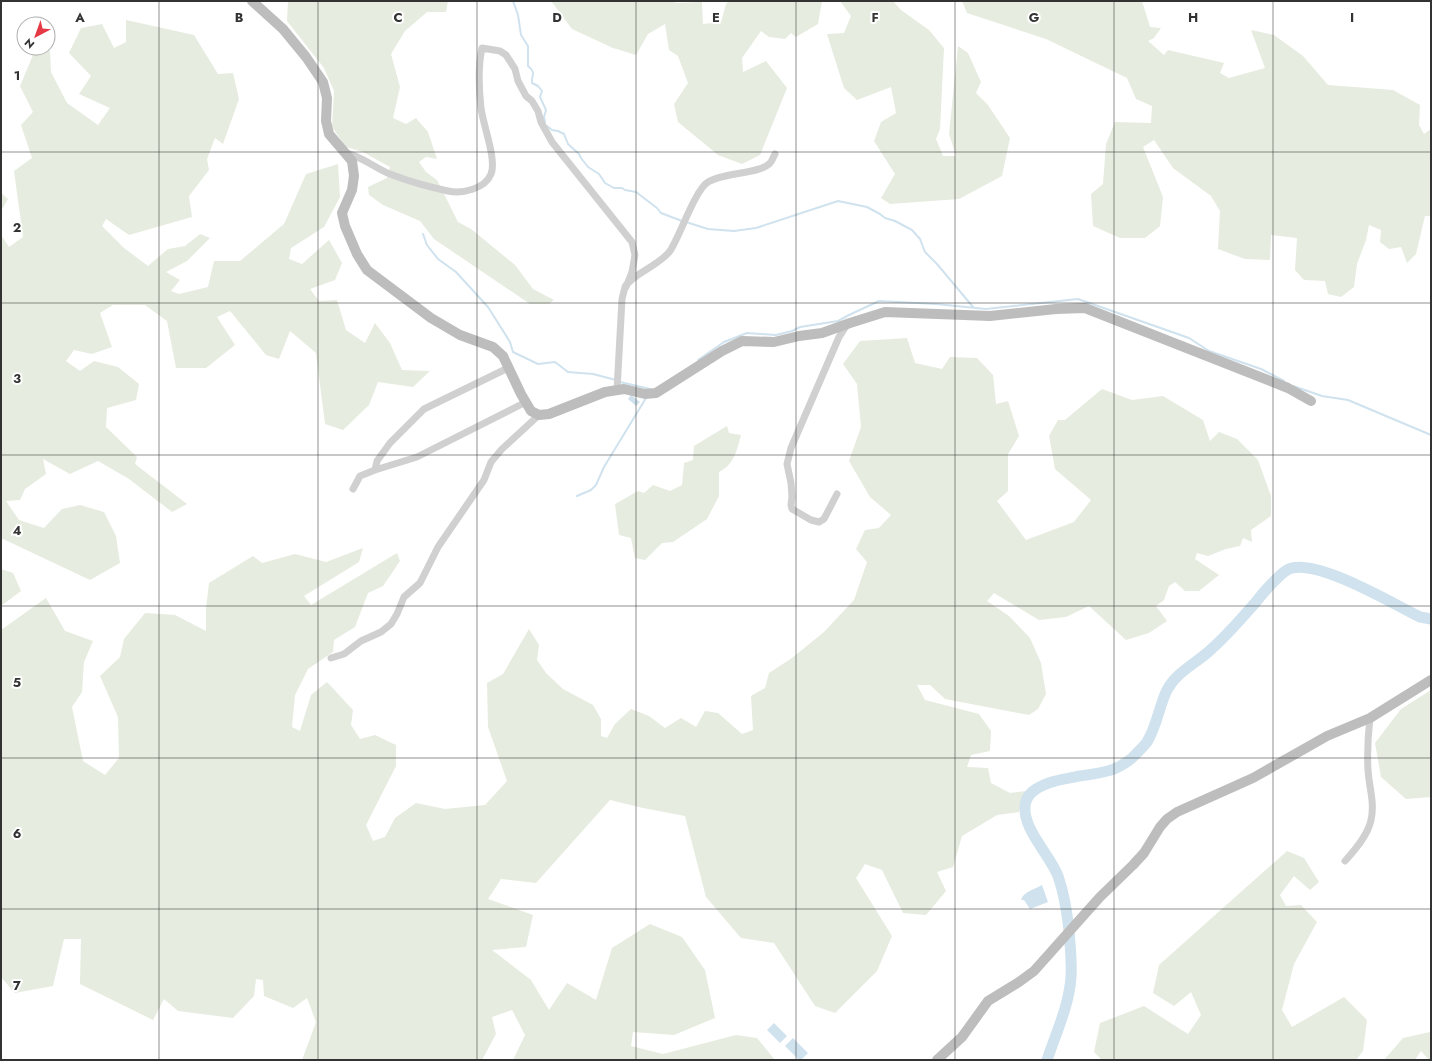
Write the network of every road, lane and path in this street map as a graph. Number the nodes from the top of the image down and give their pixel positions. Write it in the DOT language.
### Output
graph roads {
  1 [pos="252,1"];
  2 [pos="345,153"];
  3 [pos="775,154"];
  4 [pos="626,287"];
  5 [pos="848,323"];
  6 [pos="508,368"];
  7 [pos="617,390"];
  8 [pos="1311,401"];
  9 [pos="526,402"];
  10 [pos="539,415"];
  11 [pos="375,470"];
  12 [pos="353,489"];
  13 [pos="837,494"];
  14 [pos="331,658"];
  15 [pos="1431,680"];
  16 [pos="1370,718"];
  17 [pos="1345,861"];
  18 [pos="937,1060"];
  1 -- 2 [label="street"];
  2 -- 4 [label="street"];
  2 -- 6 [label="street"];
  3 -- 4 [label="street"];
  4 -- 7 [label="street"];
  5 -- 7 [label="street"];
  5 -- 8 [label="street"];
  5 -- 13 [label="street"];
  6 -- 9 [label="street"];
  6 -- 11 [label="street"];
  7 -- 10 [label="street"];
  9 -- 10 [label="street"];
  9 -- 11 [label="street"];
  10 -- 14 [label="street"];
  11 -- 12 [label="street"];
  15 -- 16 [label="street"];
  16 -- 17 [label="street"];
  16 -- 18 [label="street"];
}
